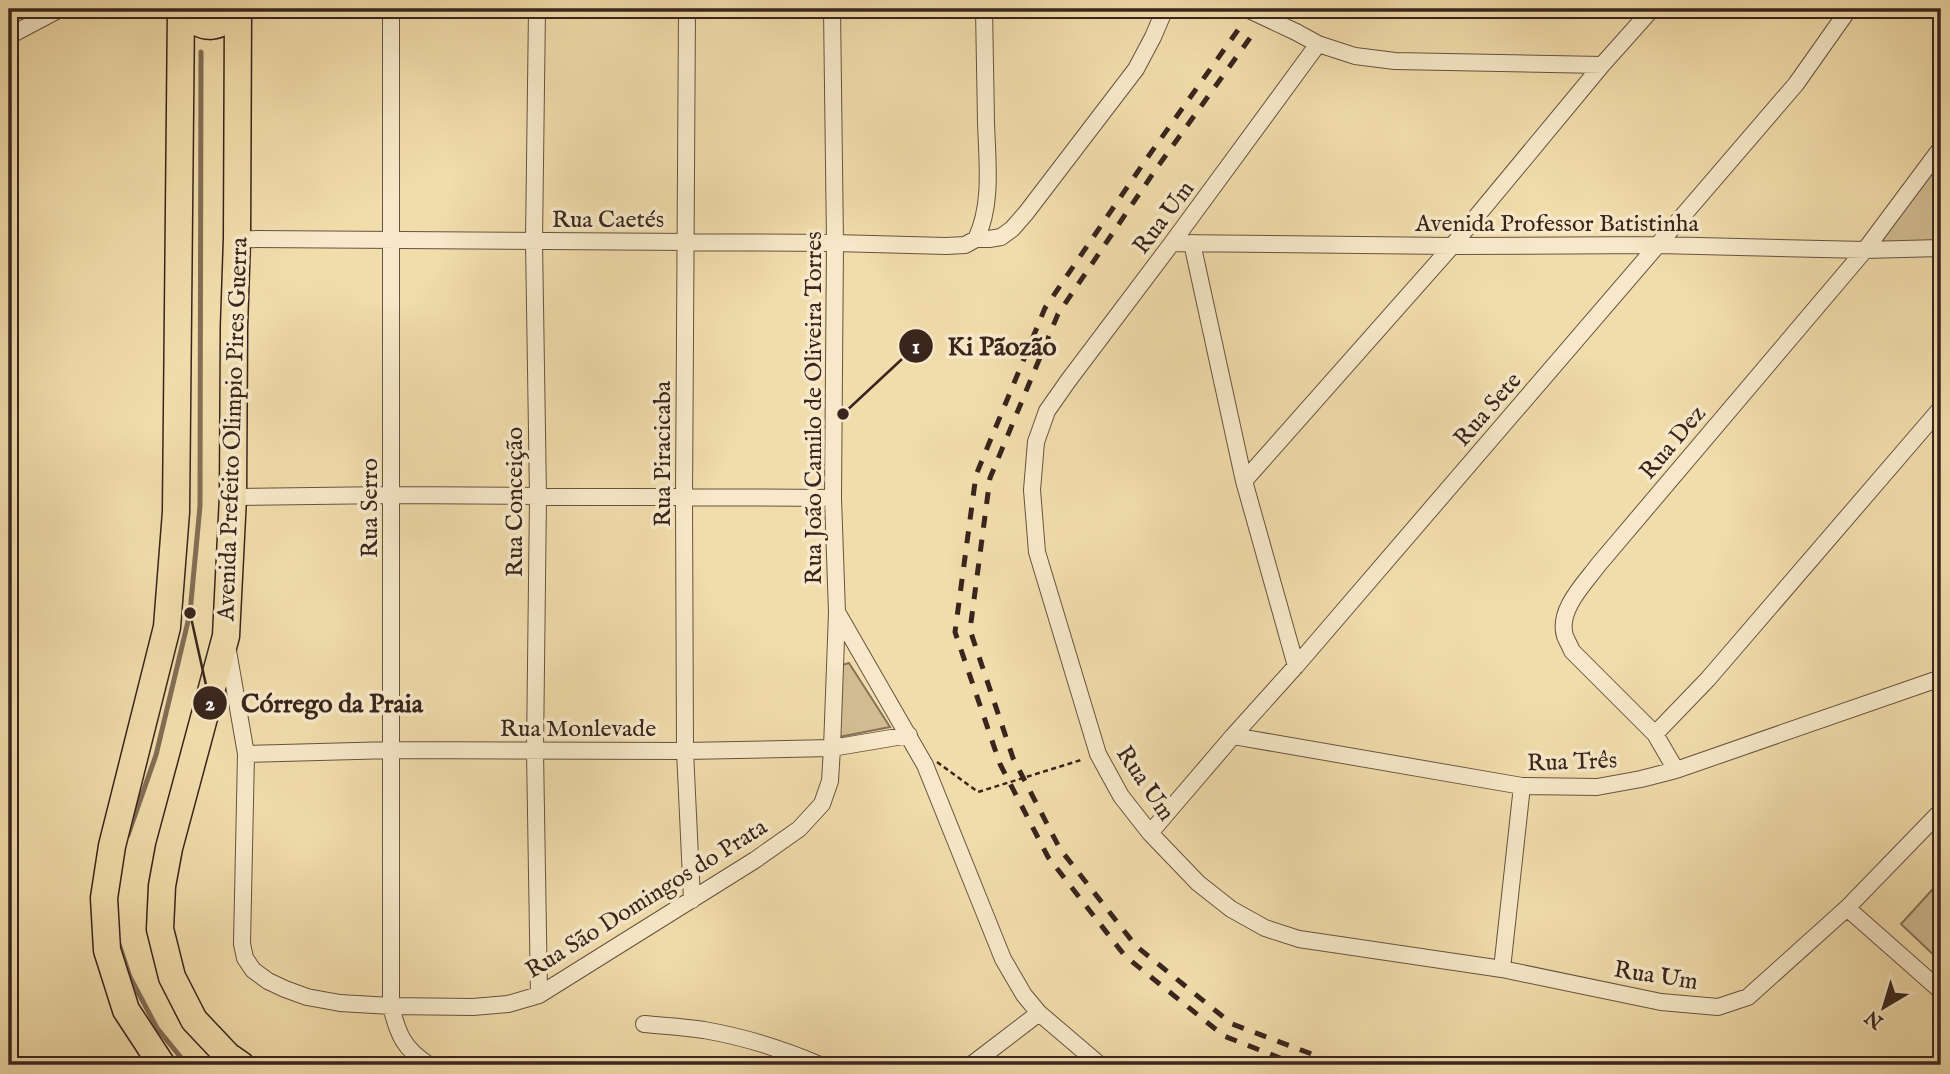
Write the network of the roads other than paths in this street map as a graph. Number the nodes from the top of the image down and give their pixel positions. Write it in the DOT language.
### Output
graph roads {
  1 [pos="60,9"];
  2 [pos="181,9"];
  3 [pos="391,9"];
  4 [pos="537,9"];
  5 [pos="687,9"];
  6 [pos="832,9"];
  7 [pos="984,9"];
  8 [pos="1165,9"];
  9 [pos="1247,9"];
  10 [pos="1652,9"];
  11 [pos="1849,9"];
  12 [pos="238,10"];
  13 [pos="9,36"];
  14 [pos="1318,44"];
  15 [pos="1602,65"];
  16 [pos="1941,148"];
  17 [pos="237,239"];
  18 [pos="976,239"];
  19 [pos="391,240"];
  20 [pos="534,241"];
  21 [pos="687,242"];
  22 [pos="835,243"];
  23 [pos="1172,243"];
  24 [pos="1192,243"];
  25 [pos="1658,245"];
  26 [pos="1452,246"];
  27 [pos="1941,248"];
  28 [pos="1865,250"];
  29 [pos="1941,408"];
  30 [pos="1244,481"];
  31 [pos="391,495"];
  32 [pos="538,496"];
  33 [pos="233,497"];
  34 [pos="684,497"];
  35 [pos="833,498"];
  36 [pos="837,612"];
  37 [pos="226,636"];
  38 [pos="1296,666"];
  39 [pos="1941,678"];
  40 [pos="1655,734"];
  41 [pos="909,735"];
  42 [pos="1233,736"];
  43 [pos="832,748"];
  44 [pos="393,750"];
  45 [pos="535,751"];
  46 [pos="685,751"];
  47 [pos="246,754"];
  48 [pos="1676,770"];
  49 [pos="1522,786"];
  50 [pos="1941,811"];
  51 [pos="1150,833"];
  52 [pos="692,900"];
  53 [pos="1847,908"];
  54 [pos="1502,969"];
  55 [pos="1941,991"];
  56 [pos="538,995"];
  57 [pos="391,1006"];
  58 [pos="1040,1013"];
  59 [pos="643,1024"];
  60 [pos="162,1065"];
  61 [pos="242,1065"];
  62 [pos="429,1065"];
  63 [pos="820,1065"];
  64 [pos="971,1065"];
  65 [pos="1100,1065"];
  1 -- 13 [label="street"];
  2 -- 12 [label="main road"];
  2 -- 60 [label="main road"];
  3 -- 19 [label="street, Rua Serro"];
  4 -- 20 [label="street, Rua Conceição"];
  5 -- 21 [label="street, Rua Piracicaba"];
  6 -- 22 [label="street, Rua João Camilo de Oliveira Torres"];
  7 -- 18 [label="street"];
  8 -- 18 [label="street, Rua Caetés"];
  9 -- 14 [label="street, bridge"];
  10 -- 15 [label="street"];
  11 -- 25 [label="street, Rua Sete"];
  12 -- 17 [label="main road, Avenida Prefeito Olimpio Pires Guerra"];
  14 -- 15 [label="street"];
  14 -- 23 [label="street, Rua Um"];
  15 -- 26 [label="street"];
  16 -- 28 [label="street, Rua Dez"];
  17 -- 19 [label="street, Rua Caetés"];
  17 -- 33 [label="main road, Avenida Prefeito Olimpio Pires Guerra"];
  18 -- 22 [label="street, Rua Caetés"];
  19 -- 20 [label="street, Rua Caetés"];
  19 -- 31 [label="street, Rua Serro"];
  20 -- 21 [label="street, Rua Caetés"];
  20 -- 32 [label="street, Rua Conceição"];
  21 -- 22 [label="street, Rua Caetés"];
  21 -- 34 [label="street, Rua Piracicaba"];
  22 -- 35 [label="street, Rua João Camilo de Oliveira Torres"];
  23 -- 24 [label="street, Avenida Professor Batistinha"];
  23 -- 51 [label="street, Rua Um"];
  24 -- 26 [label="street, Avenida Professor Batistinha"];
  24 -- 30 [label="street"];
  25 -- 26 [label="street, Avenida Professor Batistinha"];
  25 -- 28 [label="street, Avenida Professor Batistinha"];
  25 -- 38 [label="street, Rua Sete"];
  26 -- 30 [label="street"];
  27 -- 28 [label="street, Avenida Professor Batistinha"];
  28 -- 40 [label="street, Rua Dez"];
  29 -- 40 [label="street"];
  30 -- 38 [label="street"];
  31 -- 32 [label="street"];
  31 -- 33 [label="street"];
  31 -- 44 [label="street, Rua Serro"];
  32 -- 34 [label="street"];
  32 -- 45 [label="street, Rua Conceição"];
  33 -- 37 [label="main road, Avenida Prefeito Olimpio Pires Guerra"];
  34 -- 35 [label="street"];
  34 -- 46 [label="street, Rua Piracicaba"];
  35 -- 36 [label="street, Rua João Camilo de Oliveira Torres"];
  36 -- 41 [label="street, Rua João Camilo de Oliveira Torres"];
  36 -- 43 [label="street, Rua São Domingos do Prata"];
  37 -- 47 [label="street"];
  37 -- 61 [label="main road, Avenida Prefeito Olimpio Pires Guerra"];
  38 -- 42 [label="street, Rua Sete"];
  39 -- 48 [label="street, Rua Três"];
  40 -- 48 [label="street, Rua Dez"];
  41 -- 43 [label="street, Rua Monlevade"];
  41 -- 58 [label="street, Rua João Camilo de Oliveira Torres"];
  42 -- 49 [label="street, Rua Três"];
  42 -- 51 [label="street, Rua Sete"];
  43 -- 46 [label="street, Rua Monlevade"];
  43 -- 52 [label="street, Rua São Domingos do Prata"];
  44 -- 45 [label="street, Rua Monlevade"];
  44 -- 47 [label="street, Rua Monlevade"];
  44 -- 57 [label="street, Rua Serro"];
  45 -- 46 [label="street, Rua Monlevade"];
  45 -- 56 [label="street, Rua Conceição"];
  46 -- 52 [label="street, Rua Piracicaba"];
  47 -- 57 [label="street, Rua São Domingos do Prata"];
  48 -- 49 [label="street, Rua Três"];
  49 -- 54 [label="street"];
  50 -- 53 [label="street, Rua Um"];
  51 -- 54 [label="street, Rua Um"];
  52 -- 56 [label="street, Rua São Domingos do Prata"];
  53 -- 54 [label="street, Rua Um"];
  53 -- 55 [label="street"];
  56 -- 57 [label="street, Rua São Domingos do Prata"];
  57 -- 62 [label="street, Rua Serro"];
  58 -- 64 [label="street"];
  58 -- 65 [label="street, Rua João Camilo de Oliveira Torres"];
  59 -- 63 [label="street"];
}
